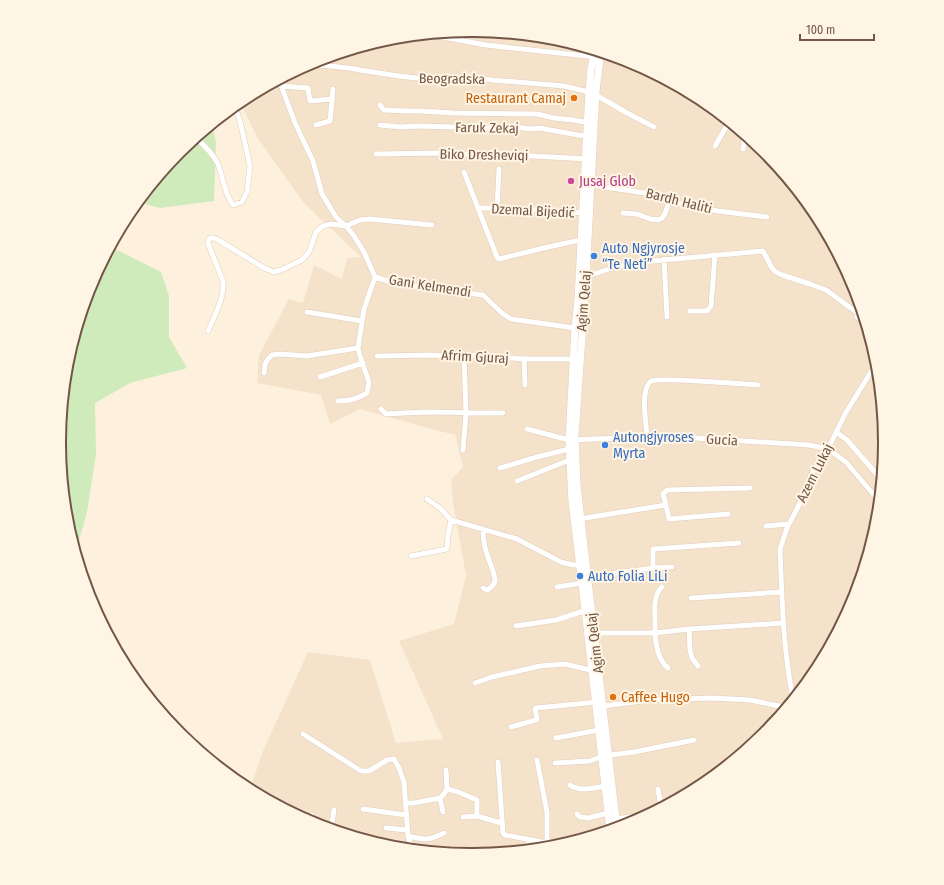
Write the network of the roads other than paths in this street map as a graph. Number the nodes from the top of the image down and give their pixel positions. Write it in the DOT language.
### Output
graph roads {
  1 [pos="446,38"];
  2 [pos="587,54"];
  3 [pos="598,58"];
  4 [pos="324,65"];
  5 [pos="281,86"];
  6 [pos="332,89"];
  7 [pos="593,93"];
  8 [pos="332,99"];
  9 [pos="380,105"];
  10 [pos="237,112"];
  11 [pos="591,124"];
  12 [pos="316,125"];
  13 [pos="380,125"];
  14 [pos="654,127"];
  15 [pos="726,127"];
  16 [pos="590,136"];
  17 [pos="200,142"];
  18 [pos="744,142"];
  19 [pos="715,146"];
  20 [pos="743,149"];
  21 [pos="376,154"];
  22 [pos="589,159"];
  23 [pos="499,169"];
  24 [pos="464,172"];
  25 [pos="591,184"];
  26 [pos="669,201"];
  27 [pos="478,208"];
  28 [pos="497,208"];
  29 [pos="586,213"];
  30 [pos="623,213"];
  31 [pos="767,217"];
  32 [pos="432,224"];
  33 [pos="346,226"];
  34 [pos="581,241"];
  35 [pos="714,255"];
  36 [pos="664,259"];
  37 [pos="375,276"];
  38 [pos="582,278"];
  39 [pos="840,304"];
  40 [pos="690,311"];
  41 [pos="307,312"];
  42 [pos="856,312"];
  43 [pos="667,317"];
  44 [pos="858,317"];
  45 [pos="362,322"];
  46 [pos="579,328"];
  47 [pos="208,331"];
  48 [pos="358,348"];
  49 [pos="377,356"];
  50 [pos="464,356"];
  51 [pos="524,359"];
  52 [pos="577,359"];
  53 [pos="363,364"];
  54 [pos="871,371"];
  55 [pos="264,373"];
  56 [pos="320,377"];
  57 [pos="525,385"];
  58 [pos="758,385"];
  59 [pos="338,401"];
  60 [pos="381,409"];
  61 [pos="466,413"];
  62 [pos="503,413"];
  63 [pos="527,429"];
  64 [pos="836,432"];
  65 [pos="647,435"];
  66 [pos="572,440"];
  67 [pos="569,449"];
  68 [pos="828,449"];
  69 [pos="463,450"];
  70 [pos="573,460"];
  71 [pos="500,468"];
  72 [pos="876,474"];
  73 [pos="517,481"];
  74 [pos="750,488"];
  75 [pos="874,495"];
  76 [pos="427,499"];
  77 [pos="666,504"];
  78 [pos="728,514"];
  79 [pos="578,519"];
  80 [pos="451,520"];
  81 [pos="788,524"];
  82 [pos="766,526"];
  83 [pos="483,529"];
  84 [pos="739,543"];
  85 [pos="411,556"];
  86 [pos="583,564"];
  87 [pos="672,567"];
  88 [pos="652,568"];
  89 [pos="587,577"];
  90 [pos="582,583"];
  91 [pos="557,587"];
  92 [pos="662,587"];
  93 [pos="483,588"];
  94 [pos="782,592"];
  95 [pos="691,598"];
  96 [pos="588,610"];
  97 [pos="784,623"];
  98 [pos="516,626"];
  99 [pos="689,629"];
  100 [pos="591,633"];
  101 [pos="655,633"];
  102 [pos="698,666"];
  103 [pos="668,668"];
  104 [pos="596,670"];
  105 [pos="475,683"];
  106 [pos="792,691"];
  107 [pos="600,703"];
  108 [pos="780,706"];
  109 [pos="511,726"];
  110 [pos="599,730"];
  111 [pos="303,734"];
  112 [pos="556,738"];
  113 [pos="694,740"];
  114 [pos="605,756"];
  115 [pos="537,760"];
  116 [pos="498,762"];
  117 [pos="555,763"];
  118 [pos="446,770"];
  119 [pos="570,785"];
  120 [pos="605,786"];
  121 [pos="447,789"];
  122 [pos="658,789"];
  123 [pos="440,798"];
  124 [pos="660,801"];
  125 [pos="405,803"];
  126 [pos="363,809"];
  127 [pos="334,810"];
  128 [pos="443,812"];
  129 [pos="608,813"];
  130 [pos="577,814"];
  131 [pos="406,815"];
  132 [pos="477,816"];
  133 [pos="463,817"];
  134 [pos="626,817"];
  135 [pos="616,819"];
  136 [pos="332,822"];
  137 [pos="502,823"];
  138 [pos="609,823"];
  139 [pos="386,828"];
  140 [pos="407,830"];
  141 [pos="444,833"];
  142 [pos="408,836"];
  143 [pos="528,840"];
  144 [pos="547,841"];
  145 [pos="539,842"];
  146 [pos="410,843"];
  147 [pos="528,844"];
  1 -- 2 [label="street"];
  3 -- 7 [label="main road, Agim Qelaj"];
  4 -- 7 [label="street, Beogradska"];
  5 -- 8 [label="street"];
  5 -- 33 [label="street, Gani Kelmendi"];
  6 -- 8 [label="street"];
  7 -- 11 [label="main road, Agim Qelaj"];
  7 -- 14 [label="street"];
  8 -- 12 [label="street"];
  9 -- 11 [label="street"];
  10 -- 17 [label="street"];
  11 -- 16 [label="main road, Agim Qelaj"];
  13 -- 16 [label="street, Faruk Zekaj"];
  15 -- 19 [label="street"];
  16 -- 22 [label="main road, Agim Qelaj"];
  18 -- 20 [label="street"];
  21 -- 22 [label="street, Biko Dresheviqi"];
  22 -- 25 [label="main road, Agim Qelaj"];
  22 -- 29 [label="main road, Agim Qelaj"];
  23 -- 28 [label="street"];
  24 -- 27 [label="street"];
  25 -- 26 [label="street, Bardh Haliti"];
  25 -- 29 [label="main road, Agim Qelaj"];
  26 -- 30 [label="street"];
  26 -- 31 [label="street, Bardh Haliti"];
  27 -- 28 [label="street, Dzemal Bijedić"];
  27 -- 34 [label="street"];
  28 -- 29 [label="street, Dzemal Bijedić"];
  29 -- 34 [label="main road, Agim Qelaj"];
  29 -- 38 [label="main road, Agim Qelaj"];
  32 -- 33 [label="street"];
  33 -- 37 [label="street, Gani Kelmendi"];
  33 -- 47 [label="street"];
  34 -- 38 [label="main road, Agim Qelaj"];
  35 -- 36 [label="street"];
  35 -- 40 [label="street"];
  35 -- 42 [label="street"];
  36 -- 38 [label="street"];
  36 -- 43 [label="street"];
  37 -- 45 [label="street"];
  37 -- 46 [label="street, Gani Kelmendi"];
  38 -- 46 [label="main road, Agim Qelaj"];
  39 -- 44 [label="street"];
  41 -- 45 [label="street"];
  45 -- 48 [label="street"];
  46 -- 52 [label="main road, Agim Qelaj"];
  48 -- 53 [label="street"];
  48 -- 55 [label="street"];
  49 -- 50 [label="street, Afrim Gjuraj"];
  50 -- 51 [label="street, Afrim Gjuraj"];
  50 -- 61 [label="street"];
  51 -- 52 [label="street, Afrim Gjuraj"];
  51 -- 57 [label="street"];
  52 -- 66 [label="main road, Agim Qelaj"];
  53 -- 56 [label="street"];
  53 -- 59 [label="street"];
  54 -- 64 [label="street, Azem Lukaj"];
  58 -- 65 [label="street"];
  60 -- 61 [label="street"];
  61 -- 62 [label="street"];
  61 -- 69 [label="street"];
  63 -- 66 [label="street"];
  64 -- 68 [label="street, Azem Lukaj"];
  64 -- 72 [label="street"];
  65 -- 66 [label="street, Gucia"];
  65 -- 68 [label="street, Gucia"];
  66 -- 67 [label="main road, Agim Qelaj"];
  66 -- 70 [label="main road, Agim Qelaj"];
  67 -- 70 [label="main road, Agim Qelaj"];
  67 -- 71 [label="street"];
  68 -- 75 [label="street"];
  68 -- 81 [label="street, Azem Lukaj"];
  70 -- 73 [label="street"];
  70 -- 79 [label="main road, Agim Qelaj"];
  74 -- 77 [label="street"];
  76 -- 80 [label="street"];
  77 -- 78 [label="street"];
  77 -- 79 [label="street"];
  79 -- 86 [label="main road, Agim Qelaj"];
  80 -- 83 [label="street"];
  80 -- 85 [label="street"];
  81 -- 82 [label="street"];
  81 -- 94 [label="street, Azem Lukaj"];
  83 -- 86 [label="street"];
  83 -- 93 [label="street"];
  84 -- 88 [label="street"];
  86 -- 89 [label="main road, Agim Qelaj"];
  86 -- 90 [label="main road, Agim Qelaj"];
  87 -- 88 [label="street"];
  88 -- 89 [label="street"];
  89 -- 96 [label="main road, Agim Qelaj"];
  90 -- 91 [label="street"];
  90 -- 96 [label="main road, Agim Qelaj"];
  92 -- 101 [label="street"];
  94 -- 95 [label="street"];
  94 -- 97 [label="street, Azem Lukaj"];
  96 -- 98 [label="street"];
  96 -- 100 [label="main road, Agim Qelaj"];
  97 -- 99 [label="street"];
  97 -- 106 [label="street, Azem Lukaj"];
  99 -- 101 [label="street"];
  99 -- 102 [label="street"];
  100 -- 101 [label="street"];
  100 -- 104 [label="main road, Agim Qelaj"];
  101 -- 103 [label="street"];
  104 -- 105 [label="street"];
  104 -- 107 [label="main road, Agim Qelaj"];
  107 -- 108 [label="street"];
  107 -- 109 [label="street"];
  107 -- 110 [label="main road, Agim Qelaj"];
  107 -- 114 [label="main road, Agim Qelaj"];
  110 -- 112 [label="street"];
  110 -- 114 [label="main road, Agim Qelaj"];
  111 -- 125 [label="street"];
  113 -- 114 [label="street"];
  114 -- 117 [label="street"];
  114 -- 120 [label="main road, Agim Qelaj"];
  114 -- 135 [label="main road, Agim Qelaj"];
  115 -- 144 [label="street"];
  116 -- 137 [label="street"];
  118 -- 121 [label="street"];
  119 -- 120 [label="street"];
  120 -- 129 [label="main road, Agim Qelaj"];
  121 -- 123 [label="street"];
  121 -- 132 [label="street"];
  122 -- 124 [label="street"];
  123 -- 125 [label="street"];
  123 -- 128 [label="street"];
  125 -- 131 [label="street"];
  126 -- 131 [label="street"];
  127 -- 136 [label="street"];
  129 -- 130 [label="street"];
  129 -- 138 [label="main road, Agim Qelaj"];
  131 -- 140 [label="street"];
  132 -- 133 [label="street"];
  132 -- 137 [label="street"];
  134 -- 135 [label="street"];
  137 -- 143 [label="street"];
  139 -- 140 [label="street"];
  140 -- 142 [label="street"];
  141 -- 142 [label="street"];
  142 -- 146 [label="street"];
  143 -- 145 [label="street"];
  143 -- 147 [label="street"];
}
